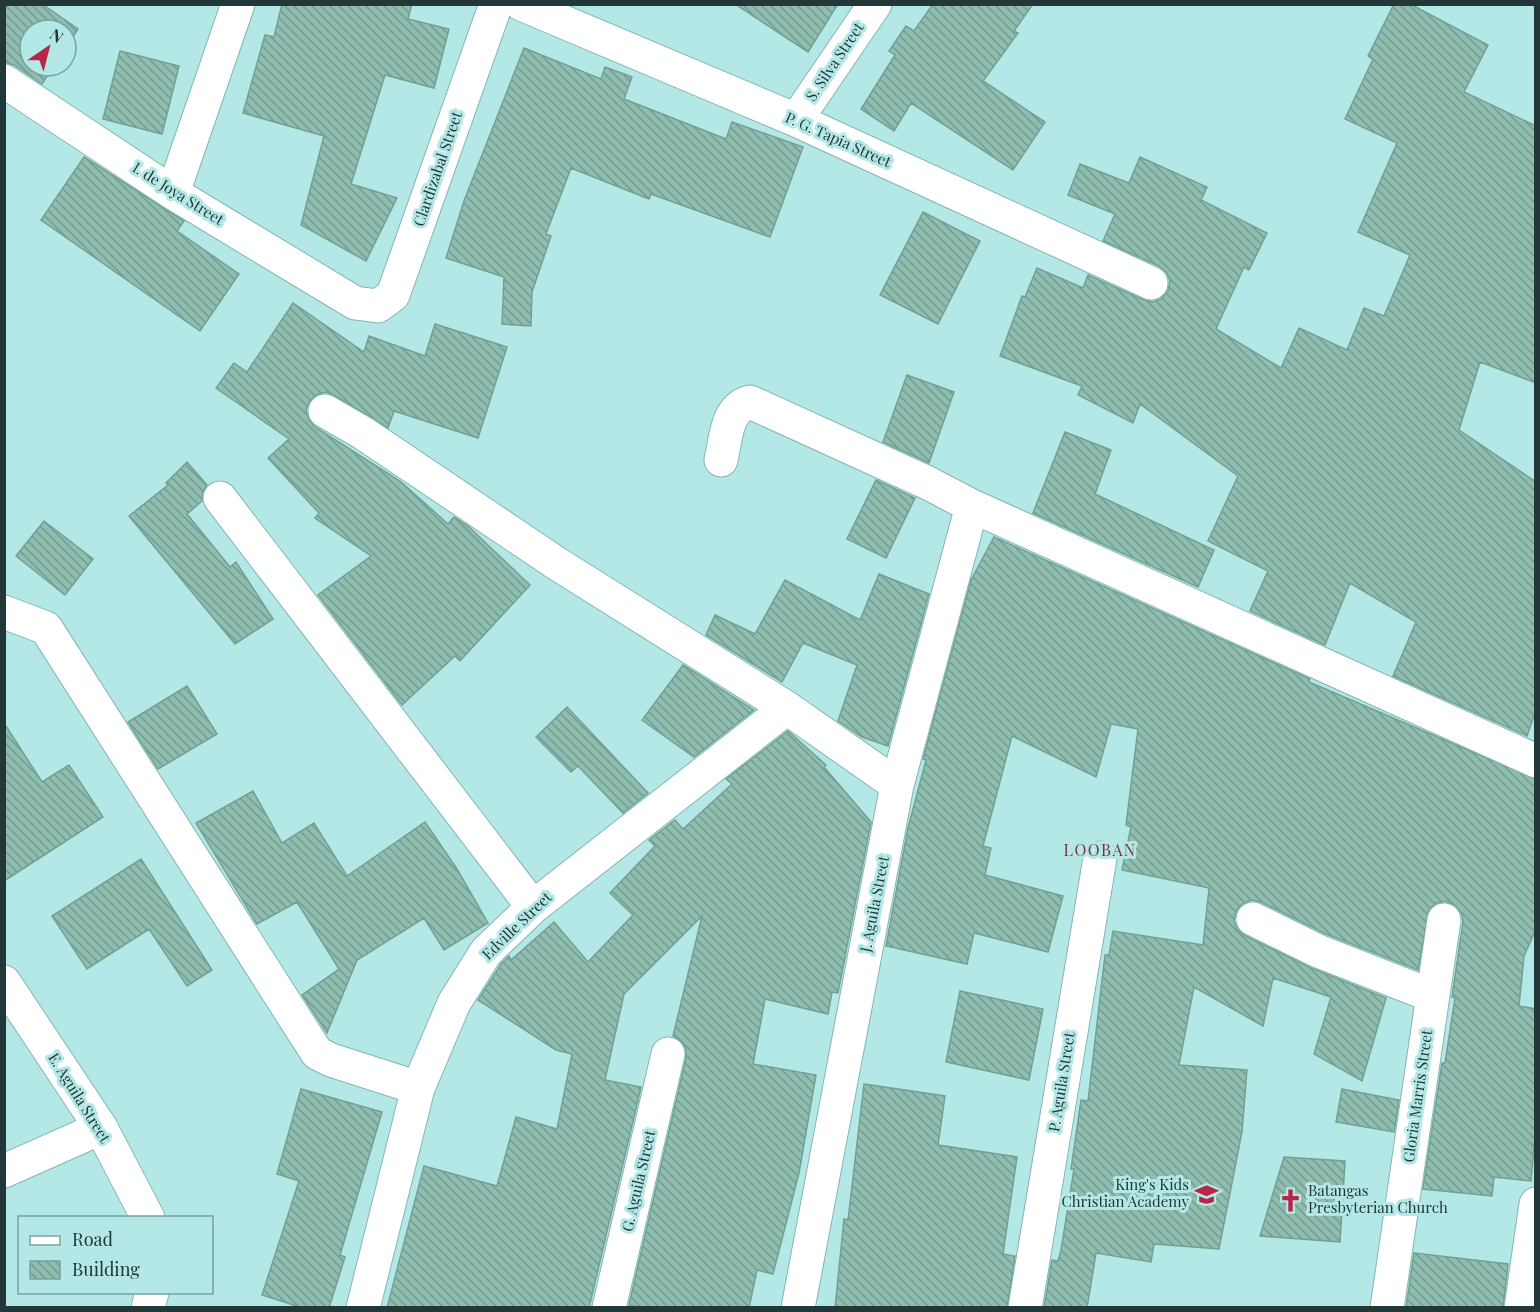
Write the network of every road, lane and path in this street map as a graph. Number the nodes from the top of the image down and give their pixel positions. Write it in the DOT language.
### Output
graph roads {
  1 [pos="238,4"];
  2 [pos="496,4"];
  3 [pos="520,4"];
  4 [pos="875,4"];
  5 [pos="4,81"];
  6 [pos="796,120"];
  7 [pos="173,193"];
  8 [pos="1151,283"];
  9 [pos="355,303"];
  10 [pos="325,411"];
  11 [pos="721,460"];
  12 [pos="220,498"];
  13 [pos="972,506"];
  14 [pos="4,612"];
  15 [pos="787,708"];
  16 [pos="1536,760"];
  17 [pos="897,785"];
  18 [pos="1100,858"];
  19 [pos="533,907"];
  20 [pos="1253,919"];
  21 [pos="1444,921"];
  22 [pos="5,985"];
  23 [pos="1433,996"];
  24 [pos="668,1054"];
  25 [pos="418,1088"];
  26 [pos="101,1128"];
  27 [pos="4,1171"];
  28 [pos="1536,1204"];
  29 [pos="147,1216"];
  30 [pos="363,1308"];
  31 [pos="609,1308"];
  32 [pos="798,1308"];
  33 [pos="1025,1308"];
  34 [pos="1387,1308"];
  35 [pos="1521,1308"];
  1 -- 7 [label="street"];
  2 -- 9 [label="street, Clardizabal Street"];
  3 -- 6 [label="street, P. G. Tapia Street"];
  4 -- 6 [label="street, S. Silva Street"];
  5 -- 7 [label="street, I. de Joya Street"];
  6 -- 8 [label="street, P. G. Tapia Street"];
  7 -- 9 [label="street, I. de Joya Street"];
  10 -- 15 [label="street"];
  11 -- 13 [label="street"];
  12 -- 19 [label="street"];
  13 -- 16 [label="street"];
  13 -- 17 [label="street, J. Aguila Street"];
  14 -- 25 [label="street"];
  15 -- 17 [label="street"];
  15 -- 19 [label="street, Edville Street"];
  17 -- 32 [label="street, J. Aguila Street"];
  18 -- 33 [label="street, P. Aguila Street"];
  19 -- 25 [label="street, Edville Street"];
  20 -- 23 [label="street"];
  21 -- 23 [label="street, Gloria Marris Street"];
  22 -- 26 [label="street, E. Aguila Street"];
  23 -- 34 [label="street, Gloria Marris Street"];
  24 -- 31 [label="street, G. Aguila Street"];
  25 -- 30 [label="street, Edville Street"];
  26 -- 27 [label="street"];
  26 -- 29 [label="street, E. Aguila Street"];
  28 -- 35 [label="street"];
}
